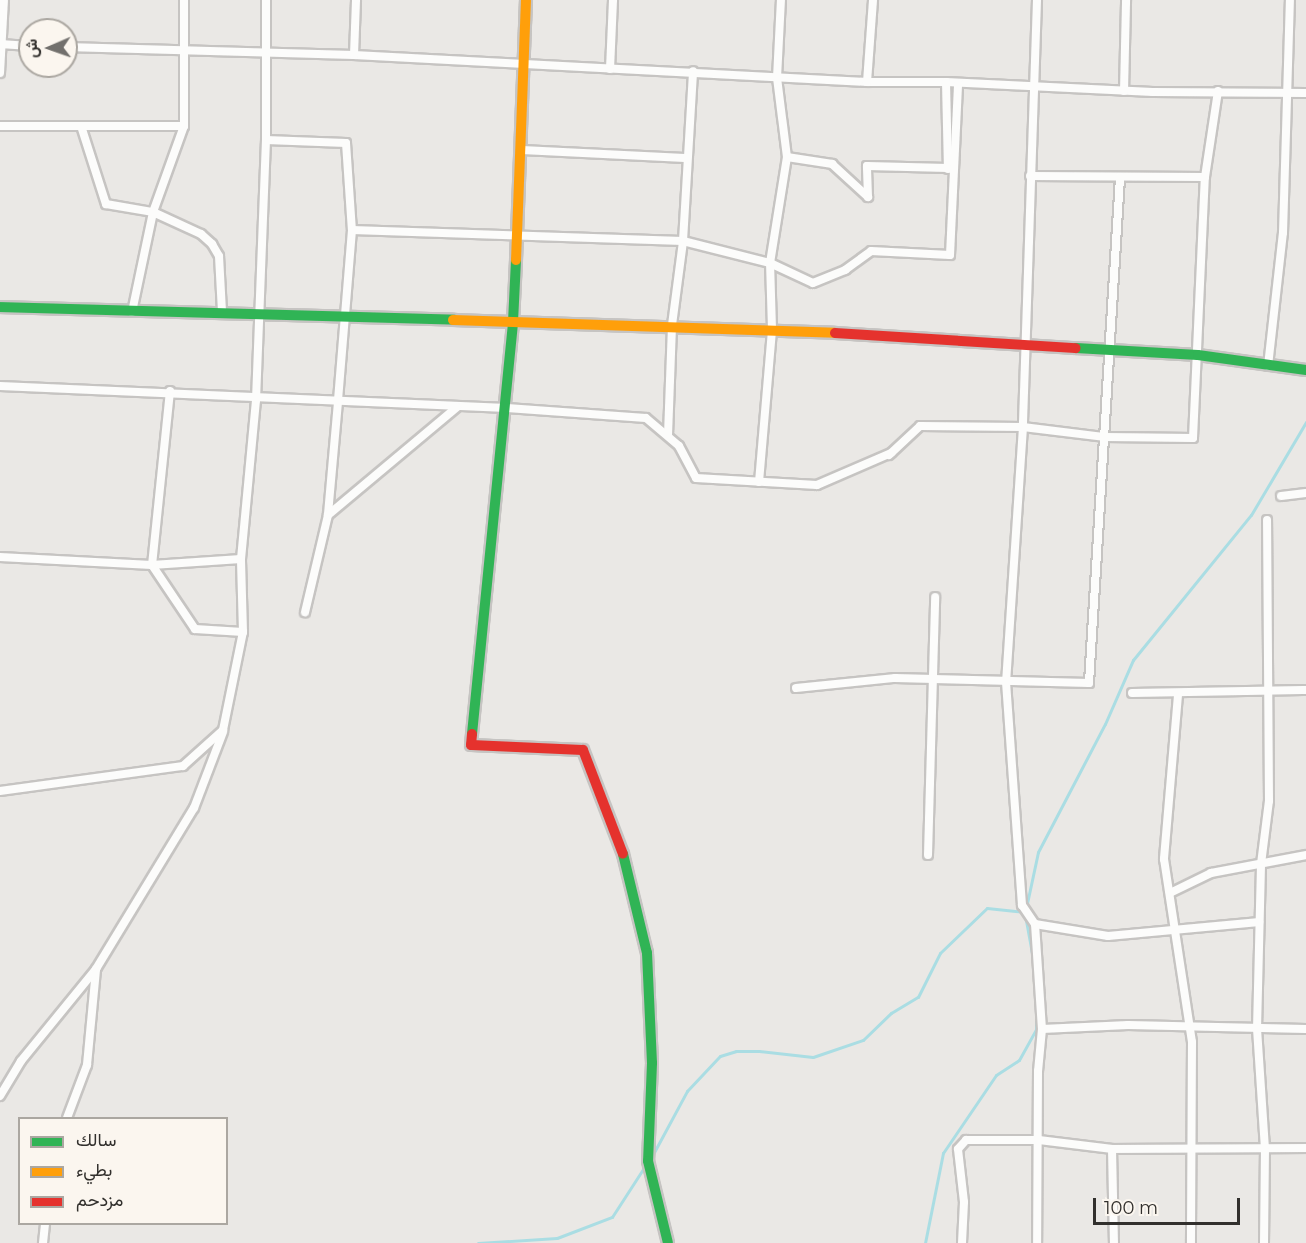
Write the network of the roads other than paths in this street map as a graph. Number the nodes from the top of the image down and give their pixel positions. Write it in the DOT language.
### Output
graph roads {
  1 [pos="4,0"];
  2 [pos="184,0"];
  3 [pos="266,0"];
  4 [pos="356,0"];
  5 [pos="526,0"];
  6 [pos="613,0"];
  7 [pos="781,0"];
  8 [pos="873,0"];
  9 [pos="1036,0"];
  10 [pos="1126,0"];
  11 [pos="1290,0"];
  12 [pos="2,44"];
  13 [pos="18,45"];
  14 [pos="78,49"];
  15 [pos="182,53"];
  16 [pos="265,55"];
  17 [pos="354,55"];
  18 [pos="523,63"];
  19 [pos="610,69"];
  20 [pos="693,70"];
  21 [pos="0,73"];
  22 [pos="777,78"];
  23 [pos="867,82"];
  24 [pos="946,82"];
  25 [pos="958,82"];
  26 [pos="1033,87"];
  27 [pos="1124,91"];
  28 [pos="1218,91"];
  29 [pos="1289,92"];
  30 [pos="1306,93"];
  31 [pos="0,126"];
  32 [pos="184,126"];
  33 [pos="82,129"];
  34 [pos="266,140"];
  35 [pos="522,150"];
  36 [pos="787,157"];
  37 [pos="685,158"];
  38 [pos="948,168"];
  39 [pos="1030,176"];
  40 [pos="1120,177"];
  41 [pos="1205,177"];
  42 [pos="153,212"];
  43 [pos="352,230"];
  44 [pos="517,238"];
  45 [pos="683,241"];
  46 [pos="950,255"];
  47 [pos="770,263"];
  48 [pos="0,307"];
  49 [pos="222,311"];
  50 [pos="132,312"];
  51 [pos="257,312"];
  52 [pos="344,320"];
  53 [pos="513,322"];
  54 [pos="672,325"];
  55 [pos="772,329"];
  56 [pos="1026,344"];
  57 [pos="1107,350"];
  58 [pos="1198,355"];
  59 [pos="1269,366"];
  60 [pos="1306,370"];
  61 [pos="0,386"];
  62 [pos="170,391"];
  63 [pos="256,400"];
  64 [pos="338,402"];
  65 [pos="457,407"];
  66 [pos="507,408"];
  67 [pos="1023,427"];
  68 [pos="668,435"];
  69 [pos="1105,437"];
  70 [pos="759,482"];
  71 [pos="1306,493"];
  72 [pos="1281,496"];
  73 [pos="328,515"];
  74 [pos="1267,520"];
  75 [pos="0,556"];
  76 [pos="241,559"];
  77 [pos="152,565"];
  78 [pos="935,597"];
  79 [pos="305,612"];
  80 [pos="243,632"];
  81 [pos="932,682"];
  82 [pos="1006,682"];
  83 [pos="796,688"];
  84 [pos="1306,690"];
  85 [pos="1132,693"];
  86 [pos="1268,693"];
  87 [pos="1178,695"];
  88 [pos="224,730"];
  89 [pos="0,790"];
  90 [pos="928,855"];
  91 [pos="1306,855"];
  92 [pos="1261,864"];
  93 [pos="1170,893"];
  94 [pos="1259,922"];
  95 [pos="1035,924"];
  96 [pos="1176,930"];
  97 [pos="96,969"];
  98 [pos="1190,1028"];
  99 [pos="1042,1029"];
  100 [pos="1257,1029"];
  101 [pos="1306,1029"];
  102 [pos="0,1096"];
  103 [pos="68,1117"];
  104 [pos="1039,1140"];
  105 [pos="1306,1148"];
  106 [pos="1112,1149"];
  107 [pos="1264,1149"];
  108 [pos="1190,1150"];
  109 [pos="45,1225"];
  110 [pos="44,1243"];
  111 [pos="668,1243"];
  112 [pos="962,1243"];
  113 [pos="1037,1243"];
  114 [pos="1114,1243"];
  115 [pos="1191,1243"];
  116 [pos="1264,1243"];
  1 -- 12 [label="street"];
  2 -- 15 [label="street"];
  3 -- 16 [label="street"];
  4 -- 17 [label="street"];
  5 -- 18 [label="street"];
  6 -- 19 [label="street"];
  7 -- 22 [label="street"];
  8 -- 23 [label="street"];
  9 -- 26 [label="street"];
  10 -- 27 [label="street"];
  11 -- 29 [label="street"];
  12 -- 13 [label="street"];
  12 -- 21 [label="street"];
  14 -- 15 [label="street"];
  15 -- 16 [label="street"];
  15 -- 32 [label="street"];
  16 -- 17 [label="street"];
  16 -- 34 [label="street"];
  17 -- 18 [label="street"];
  18 -- 19 [label="street"];
  18 -- 35 [label="street"];
  19 -- 20 [label="street"];
  20 -- 22 [label="street"];
  20 -- 37 [label="street"];
  22 -- 23 [label="street"];
  22 -- 36 [label="street"];
  23 -- 24 [label="street"];
  24 -- 25 [label="street"];
  24 -- 38 [label="street"];
  25 -- 26 [label="street"];
  25 -- 46 [label="street"];
  26 -- 27 [label="street"];
  26 -- 39 [label="street"];
  27 -- 28 [label="street"];
  28 -- 29 [label="street"];
  28 -- 41 [label="street"];
  29 -- 30 [label="street"];
  29 -- 59 [label="street"];
  31 -- 33 [label="street"];
  32 -- 33 [label="street"];
  32 -- 42 [label="street"];
  33 -- 42 [label="street"];
  34 -- 43 [label="street"];
  34 -- 51 [label="street"];
  35 -- 37 [label="street"];
  35 -- 44 [label="street"];
  36 -- 38 [label="street"];
  36 -- 47 [label="street"];
  37 -- 45 [label="street"];
  38 -- 46 [label="street"];
  39 -- 40 [label="street"];
  39 -- 56 [label="street"];
  40 -- 41 [label="street"];
  40 -- 57 [label="street"];
  41 -- 58 [label="street"];
  42 -- 49 [label="street"];
  42 -- 50 [label="street"];
  43 -- 44 [label="street"];
  43 -- 52 [label="street"];
  44 -- 45 [label="street"];
  44 -- 53 [label="street"];
  45 -- 47 [label="street"];
  45 -- 54 [label="street"];
  46 -- 47 [label="street"];
  47 -- 55 [label="street"];
  48 -- 50 [label="street"];
  49 -- 50 [label="street"];
  49 -- 51 [label="street"];
  51 -- 52 [label="street"];
  51 -- 63 [label="street"];
  52 -- 53 [label="street"];
  52 -- 64 [label="street"];
  53 -- 54 [label="street"];
  53 -- 66 [label="street"];
  54 -- 55 [label="street"];
  54 -- 68 [label="street"];
  55 -- 56 [label="street"];
  55 -- 70 [label="street"];
  56 -- 57 [label="street"];
  56 -- 67 [label="street"];
  57 -- 58 [label="street"];
  57 -- 69 [label="street"];
  58 -- 59 [label="street"];
  58 -- 69 [label="street"];
  59 -- 60 [label="street"];
  61 -- 62 [label="street"];
  62 -- 63 [label="street"];
  62 -- 77 [label="street"];
  63 -- 64 [label="street"];
  63 -- 76 [label="street"];
  64 -- 65 [label="street"];
  64 -- 73 [label="street"];
  65 -- 66 [label="street"];
  65 -- 73 [label="street"];
  66 -- 68 [label="street"];
  66 -- 111 [label="street"];
  67 -- 69 [label="street"];
  67 -- 70 [label="street"];
  67 -- 82 [label="street"];
  68 -- 70 [label="street"];
  69 -- 82 [label="street"];
  71 -- 72 [label="street"];
  73 -- 79 [label="street"];
  74 -- 86 [label="street"];
  75 -- 77 [label="street"];
  76 -- 77 [label="street"];
  76 -- 80 [label="street"];
  77 -- 80 [label="street"];
  78 -- 81 [label="street"];
  80 -- 88 [label="street"];
  81 -- 82 [label="street"];
  81 -- 83 [label="street"];
  81 -- 90 [label="street"];
  82 -- 95 [label="street"];
  84 -- 86 [label="street"];
  85 -- 87 [label="street"];
  86 -- 87 [label="street"];
  86 -- 92 [label="street"];
  87 -- 93 [label="street"];
  88 -- 89 [label="street"];
  88 -- 97 [label="street"];
  91 -- 92 [label="street"];
  92 -- 93 [label="street"];
  92 -- 94 [label="street"];
  93 -- 96 [label="street"];
  94 -- 96 [label="street"];
  94 -- 100 [label="street"];
  95 -- 96 [label="street"];
  95 -- 99 [label="street"];
  96 -- 98 [label="street"];
  97 -- 102 [label="street"];
  97 -- 103 [label="street"];
  98 -- 99 [label="street"];
  98 -- 100 [label="street"];
  98 -- 108 [label="street"];
  99 -- 104 [label="street"];
  100 -- 101 [label="street"];
  100 -- 107 [label="street"];
  104 -- 106 [label="street"];
  104 -- 112 [label="street"];
  104 -- 113 [label="street"];
  105 -- 107 [label="street"];
  106 -- 108 [label="street"];
  106 -- 114 [label="street"];
  107 -- 108 [label="street"];
  107 -- 116 [label="street"];
  108 -- 115 [label="street"];
  109 -- 110 [label="street"];
}
